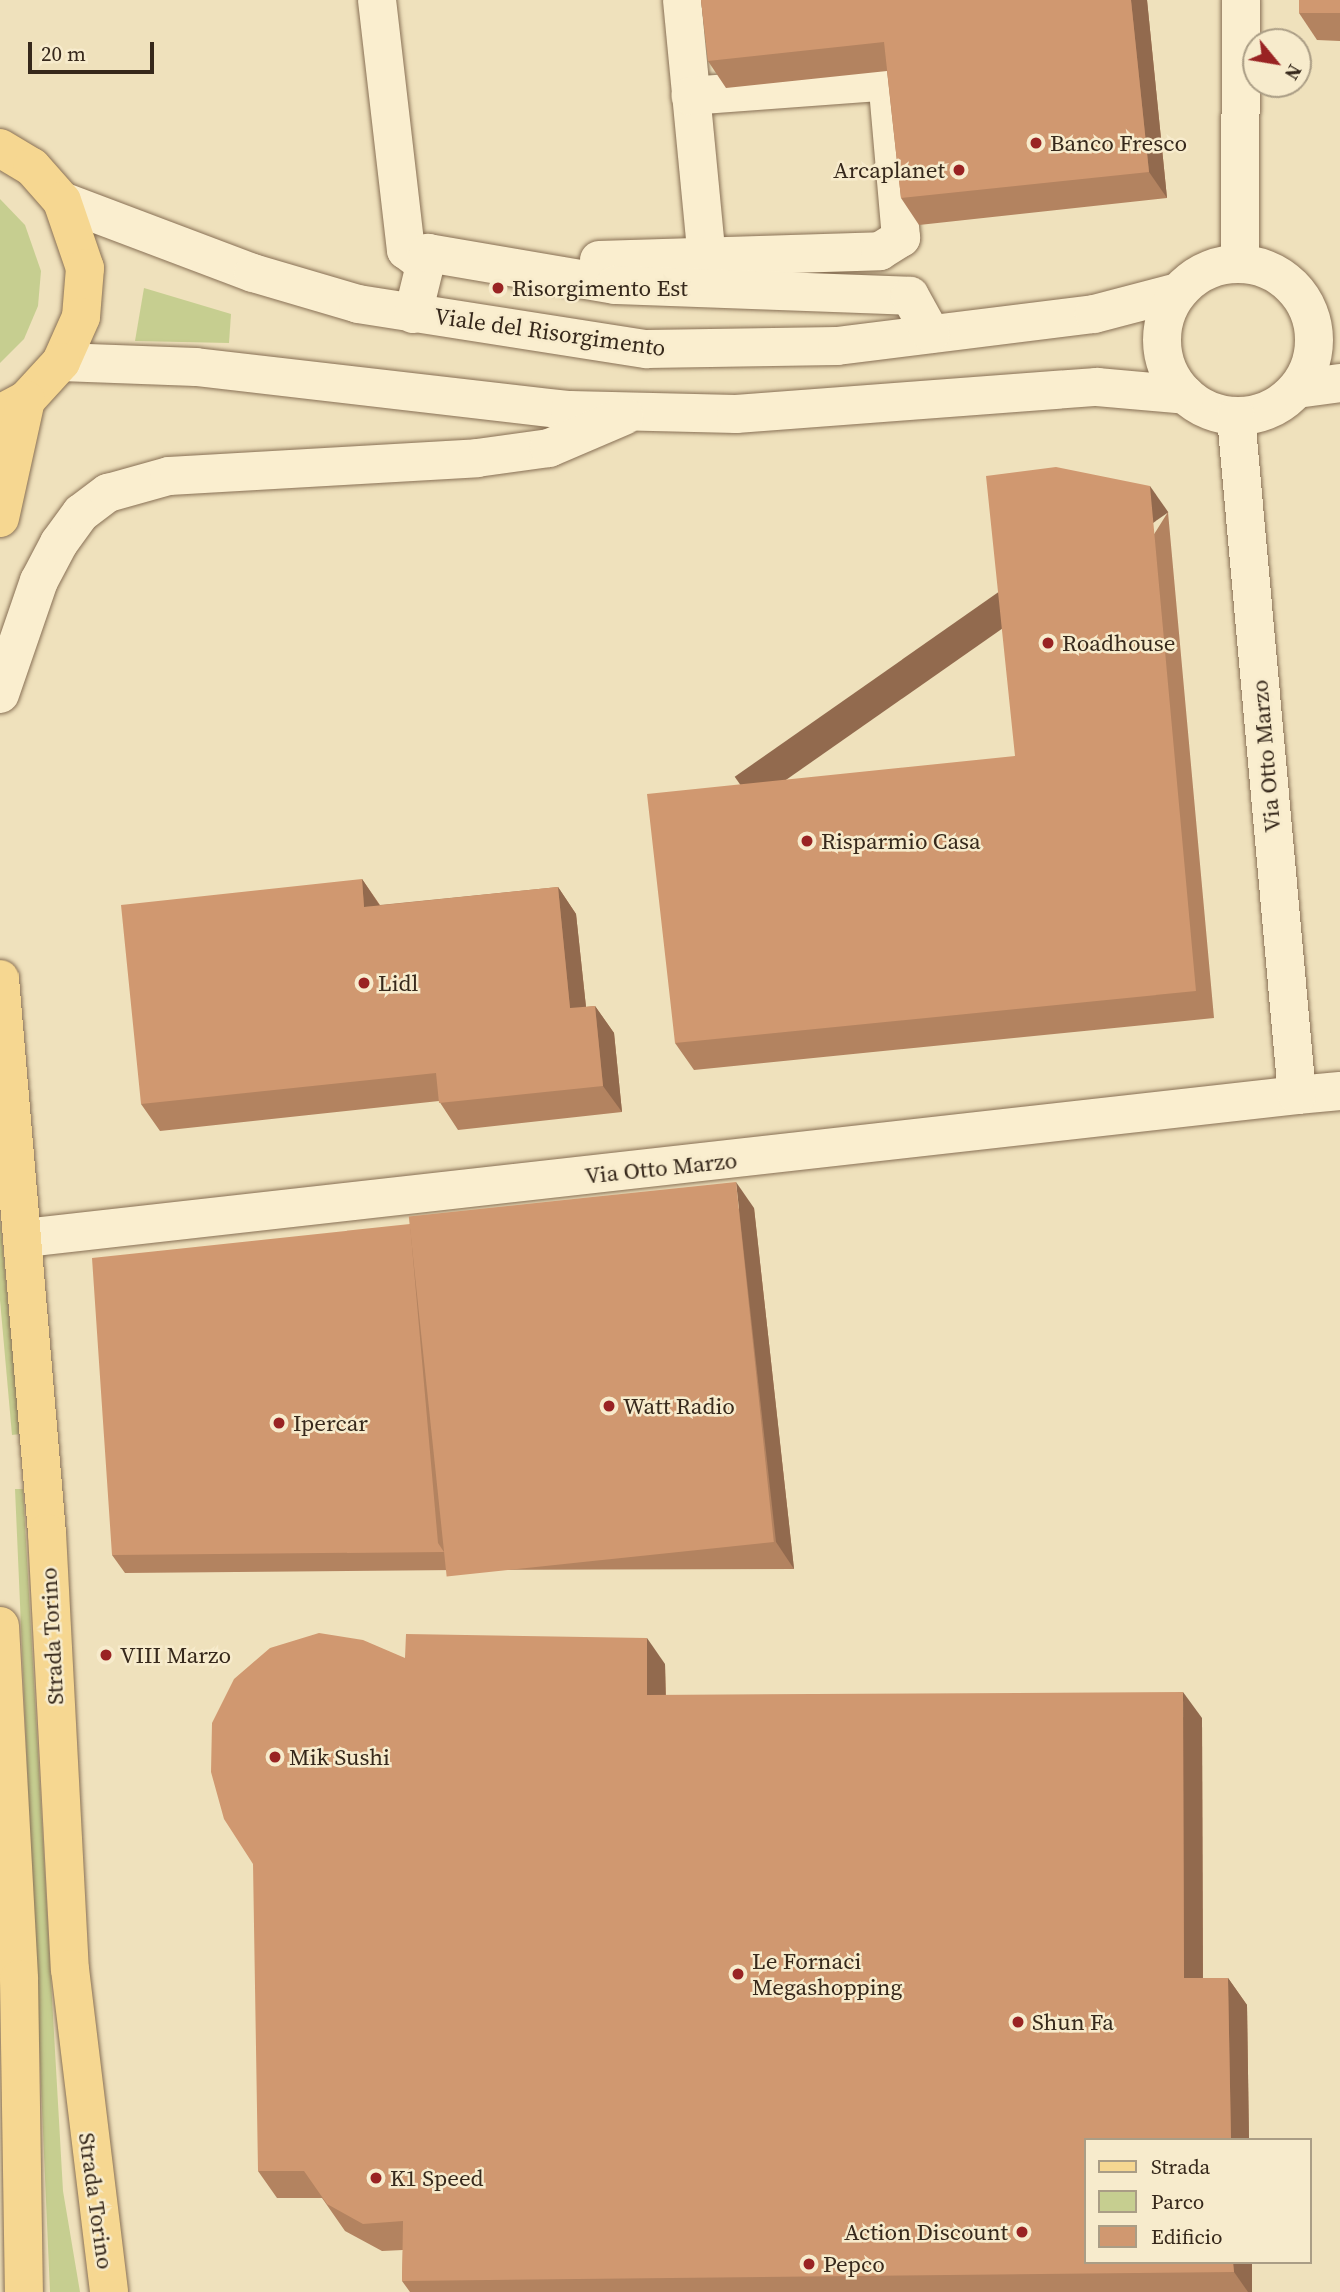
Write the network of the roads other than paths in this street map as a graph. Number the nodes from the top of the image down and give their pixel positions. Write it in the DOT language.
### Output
graph roads {
  1 [pos="377,0"];
  2 [pos="682,0"];
  3 [pos="1241,0"];
  4 [pos="691,96"];
  5 [pos="0,148"];
  6 [pos="62,201"];
  7 [pos="600,260"];
  8 [pos="706,261"];
  9 [pos="422,262"];
  10 [pos="1240,263"];
  11 [pos="1178,292"];
  12 [pos="1301,295"];
  13 [pos="1340,304"];
  14 [pos="413,314"];
  15 [pos="931,334"];
  16 [pos="61,362"];
  17 [pos="1340,383"];
  18 [pos="1297,389"];
  19 [pos="1186,395"];
  20 [pos="13,407"];
  21 [pos="636,411"];
  22 [pos="1236,417"];
  23 [pos="0,517"];
  24 [pos="0,694"];
  25 [pos="0,979"];
  26 [pos="1340,1091"];
  27 [pos="1297,1095"];
  28 [pos="25,1238"];
  29 [pos="0,1626"];
  30 [pos="24,2292"];
  31 [pos="109,2292"];
  1 -- 9 [label="street"];
  2 -- 4 [label="street"];
  3 -- 10 [label="street"];
  4 -- 8 [label="street"];
  4 -- 8 [label="street"];
  5 -- 6 [label="main road"];
  6 -- 14 [label="street, Viale del Risorgimento"];
  6 -- 16 [label="main road"];
  7 -- 8 [label="street"];
  9 -- 14 [label="street"];
  9 -- 15 [label="street"];
  10 -- 11 [label="street"];
  10 -- 12 [label="street"];
  11 -- 15 [label="street, Viale del Risorgimento"];
  11 -- 19 [label="street"];
  12 -- 13 [label="street"];
  12 -- 18 [label="street"];
  14 -- 15 [label="street, Viale del Risorgimento"];
  16 -- 20 [label="main road"];
  16 -- 21 [label="street"];
  17 -- 18 [label="street"];
  18 -- 22 [label="street"];
  19 -- 21 [label="street"];
  19 -- 22 [label="street"];
  20 -- 23 [label="main road"];
  21 -- 24 [label="street"];
  22 -- 27 [label="street, Via Otto Marzo"];
  25 -- 28 [label="main road, Strada Torino"];
  26 -- 27 [label="street, Via Otto Marzo"];
  27 -- 28 [label="street, Via Otto Marzo"];
  28 -- 31 [label="main road, Strada Torino"];
  29 -- 30 [label="main road"];
}
